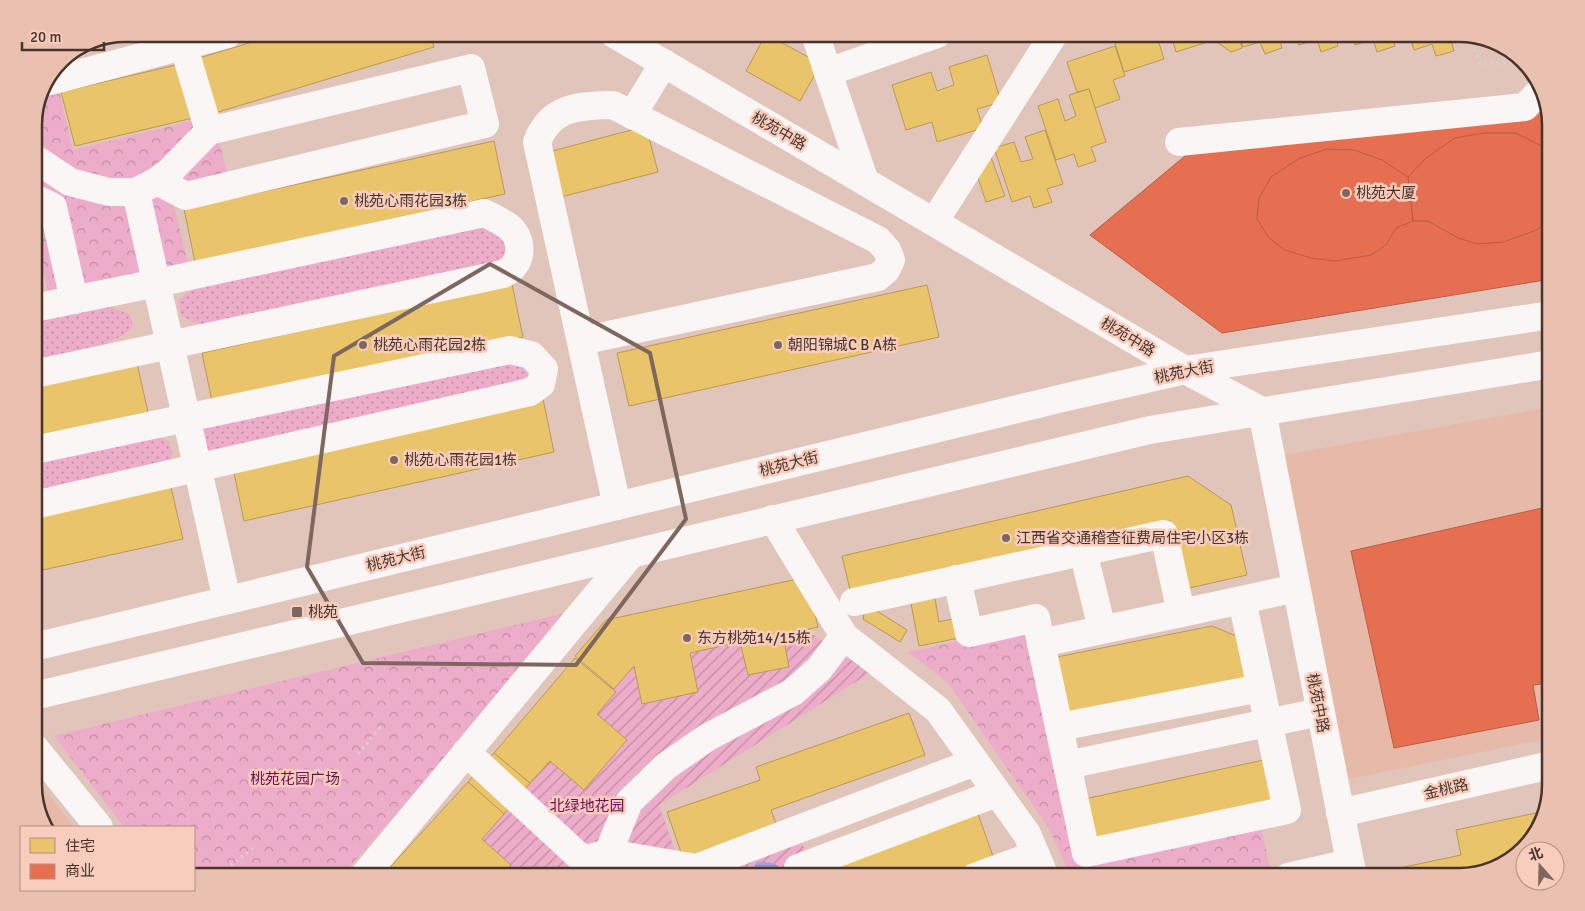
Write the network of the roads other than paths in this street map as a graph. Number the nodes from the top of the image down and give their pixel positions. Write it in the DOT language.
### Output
graph roads {
  1 [pos="176,42"];
  2 [pos="183,42"];
  3 [pos="628,42"];
  4 [pos="818,42"];
  5 [pos="914,42"];
  6 [pos="1049,42"];
  7 [pos="664,63"];
  8 [pos="828,72"];
  9 [pos="57,79"];
  10 [pos="1536,95"];
  11 [pos="632,115"];
  12 [pos="209,131"];
  13 [pos="1178,142"];
  14 [pos="43,167"];
  15 [pos="865,182"];
  16 [pos="146,187"];
  17 [pos="43,202"];
  18 [pos="934,222"];
  19 [pos="157,284"];
  20 [pos="74,300"];
  21 [pos="43,306"];
  22 [pos="1542,316"];
  23 [pos="581,341"];
  24 [pos="170,345"];
  25 [pos="1542,365"];
  26 [pos="1185,370"];
  27 [pos="43,372"];
  28 [pos="1262,411"];
  29 [pos="187,418"];
  30 [pos="43,448"];
  31 [pos="198,467"];
  32 [pos="43,503"];
  33 [pos="618,506"];
  34 [pos="773,519"];
  35 [pos="1084,551"];
  36 [pos="631,554"];
  37 [pos="957,580"];
  38 [pos="1296,588"];
  39 [pos="227,600"];
  40 [pos="1242,600"];
  41 [pos="854,602"];
  42 [pos="1181,613"];
  43 [pos="1102,630"];
  44 [pos="844,636"];
  45 [pos="1041,643"];
  46 [pos="43,645"];
  47 [pos="1261,688"];
  48 [pos="43,694"];
  49 [pos="1320,712"];
  50 [pos="1268,723"];
  51 [pos="1059,728"];
  52 [pos="466,752"];
  53 [pos="43,758"];
  54 [pos="975,762"];
  55 [pos="1067,765"];
  56 [pos="1542,767"];
  57 [pos="998,793"];
  58 [pos="1340,813"];
  59 [pos="98,826"];
  60 [pos="609,865"];
  61 [pos="1040,866"];
  62 [pos="369,868"];
  63 [pos="798,868"];
  64 [pos="1351,868"];
  1 -- 9 [label="main road"];
  2 -- 12 [label="main road"];
  3 -- 7 [label="main road, 桃苑中路"];
  4 -- 8 [label="main road"];
  5 -- 8 [label="main road"];
  6 -- 18 [label="main road"];
  7 -- 11 [label="main road"];
  7 -- 15 [label="main road, 桃苑中路"];
  8 -- 15 [label="main road"];
  10 -- 13 [label="main road"];
  11 -- 23 [label="main road"];
  11 -- 23 [label="main road"];
  12 -- 16 [label="main road"];
  12 -- 16 [label="main road"];
  14 -- 16 [label="main road"];
  15 -- 18 [label="main road, 桃苑中路"];
  16 -- 19 [label="main road"];
  17 -- 20 [label="main road"];
  18 -- 26 [label="main road, 桃苑中路"];
  19 -- 20 [label="main road"];
  19 -- 24 [label="main road"];
  19 -- 24 [label="main road"];
  20 -- 21 [label="main road"];
  22 -- 26 [label="main road, 桃苑大街"];
  23 -- 33 [label="main road"];
  24 -- 27 [label="main road"];
  24 -- 29 [label="main road"];
  25 -- 28 [label="main road"];
  26 -- 28 [label="main road, 桃苑中路"];
  26 -- 33 [label="main road, 桃苑大街"];
  28 -- 34 [label="main road"];
  28 -- 38 [label="main road, 桃苑中路"];
  29 -- 30 [label="main road"];
  29 -- 31 [label="main road"];
  29 -- 31 [label="main road"];
  31 -- 32 [label="main road"];
  31 -- 39 [label="main road"];
  33 -- 39 [label="main road, 桃苑大街"];
  34 -- 36 [label="main road"];
  34 -- 44 [label="main road"];
  35 -- 37 [label="main road"];
  35 -- 42 [label="main road"];
  35 -- 43 [label="main road"];
  36 -- 48 [label="main road"];
  36 -- 52 [label="main road"];
  37 -- 41 [label="main road"];
  37 -- 45 [label="main road"];
  38 -- 40 [label="main road"];
  38 -- 49 [label="main road, 桃苑中路"];
  39 -- 46 [label="main road, 桃苑大街"];
  40 -- 42 [label="main road"];
  40 -- 47 [label="main road"];
  42 -- 43 [label="main road"];
  43 -- 45 [label="main road"];
  44 -- 54 [label="main road"];
  44 -- 60 [label="main road"];
  45 -- 51 [label="main road"];
  47 -- 50 [label="main road"];
  47 -- 51 [label="main road"];
  49 -- 50 [label="main road"];
  49 -- 58 [label="main road, 桃苑中路"];
  50 -- 55 [label="main road"];
  50 -- 55 [label="main road"];
  51 -- 55 [label="main road"];
  52 -- 60 [label="main road"];
  52 -- 62 [label="main road"];
  53 -- 59 [label="main road"];
  54 -- 57 [label="main road"];
  54 -- 60 [label="main road"];
  56 -- 58 [label="main road, 金桃路"];
  57 -- 61 [label="main road"];
  57 -- 63 [label="main road"];
  58 -- 64 [label="main road, 桃苑中路"];
}
